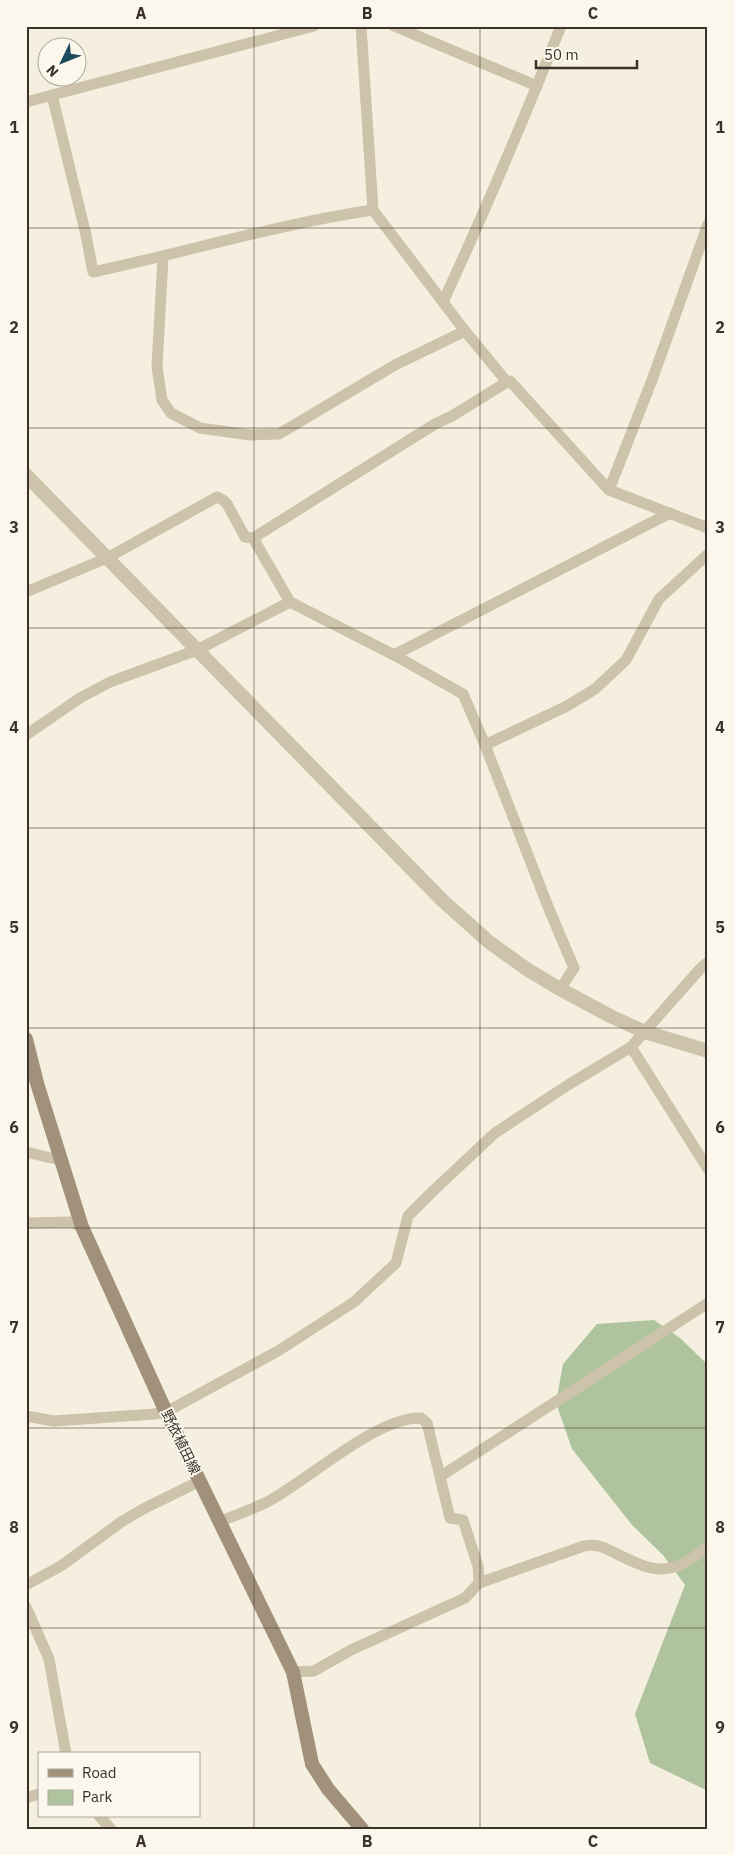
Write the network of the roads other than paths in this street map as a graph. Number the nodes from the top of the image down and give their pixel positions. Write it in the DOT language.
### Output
graph roads {
  1 [pos="314,26"];
  2 [pos="361,26"];
  3 [pos="394,26"];
  4 [pos="561,26"];
  5 [pos="537,86"];
  6 [pos="52,95"];
  7 [pos="26,102"];
  8 [pos="373,210"];
  9 [pos="708,224"];
  10 [pos="163,257"];
  11 [pos="443,302"];
  12 [pos="465,331"];
  13 [pos="507,382"];
  14 [pos="26,475"];
  15 [pos="609,490"];
  16 [pos="670,513"];
  17 [pos="708,528"];
  18 [pos="253,538"];
  19 [pos="708,554"];
  20 [pos="107,558"];
  21 [pos="26,592"];
  22 [pos="290,602"];
  23 [pos="197,650"];
  24 [pos="394,655"];
  25 [pos="26,735"];
  26 [pos="485,745"];
  27 [pos="708,962"];
  28 [pos="560,990"];
  29 [pos="645,1032"];
  30 [pos="26,1040"];
  31 [pos="631,1046"];
  32 [pos="708,1051"];
  33 [pos="32,1083"];
  34 [pos="26,1152"];
  35 [pos="60,1160"];
  36 [pos="708,1169"];
  37 [pos="26,1223"];
  38 [pos="82,1227"];
  39 [pos="708,1303"];
  40 [pos="166,1412"];
  41 [pos="26,1416"];
  42 [pos="441,1476"];
  43 [pos="200,1481"];
  44 [pos="220,1522"];
  45 [pos="708,1548"];
  46 [pos="478,1583"];
  47 [pos="26,1585"];
  48 [pos="26,1607"];
  49 [pos="293,1672"];
  50 [pos="66,1752"];
  51 [pos="38,1794"];
  52 [pos="26,1798"];
  53 [pos="101,1818"];
  54 [pos="111,1829"];
  55 [pos="362,1829"];
  1 -- 6 [label="street"];
  2 -- 8 [label="street"];
  3 -- 5 [label="street"];
  4 -- 5 [label="street"];
  5 -- 11 [label="street"];
  6 -- 7 [label="street"];
  6 -- 10 [label="street"];
  8 -- 10 [label="street"];
  8 -- 11 [label="street"];
  9 -- 15 [label="street"];
  10 -- 12 [label="street"];
  11 -- 12 [label="street"];
  12 -- 13 [label="street"];
  13 -- 15 [label="street"];
  13 -- 18 [label="street"];
  14 -- 20 [label="street"];
  15 -- 16 [label="street"];
  16 -- 17 [label="street"];
  16 -- 24 [label="street"];
  18 -- 20 [label="street"];
  18 -- 22 [label="street"];
  19 -- 26 [label="street"];
  20 -- 21 [label="street"];
  20 -- 23 [label="street"];
  22 -- 23 [label="street"];
  22 -- 24 [label="street"];
  23 -- 25 [label="street"];
  23 -- 28 [label="street"];
  24 -- 26 [label="street"];
  26 -- 28 [label="street"];
  27 -- 29 [label="street"];
  28 -- 29 [label="street"];
  29 -- 31 [label="street"];
  29 -- 32 [label="street"];
  30 -- 33 [label="main road, 野依植田線"];
  31 -- 36 [label="street"];
  31 -- 40 [label="street"];
  33 -- 35 [label="main road, 野依植田線"];
  34 -- 35 [label="street"];
  35 -- 38 [label="main road, 野依植田線"];
  37 -- 38 [label="street"];
  38 -- 40 [label="main road, 野依植田線"];
  39 -- 42 [label="street"];
  40 -- 41 [label="street"];
  40 -- 43 [label="main road, 野依植田線"];
  42 -- 44 [label="street"];
  42 -- 46 [label="street"];
  43 -- 44 [label="main road, 野依植田線"];
  43 -- 47 [label="street"];
  44 -- 49 [label="main road, 野依植田線"];
  45 -- 46 [label="street"];
  46 -- 49 [label="street"];
  48 -- 50 [label="street"];
  49 -- 55 [label="main road, 野依植田線"];
  51 -- 52 [label="street"];
  53 -- 54 [label="street"];
}
